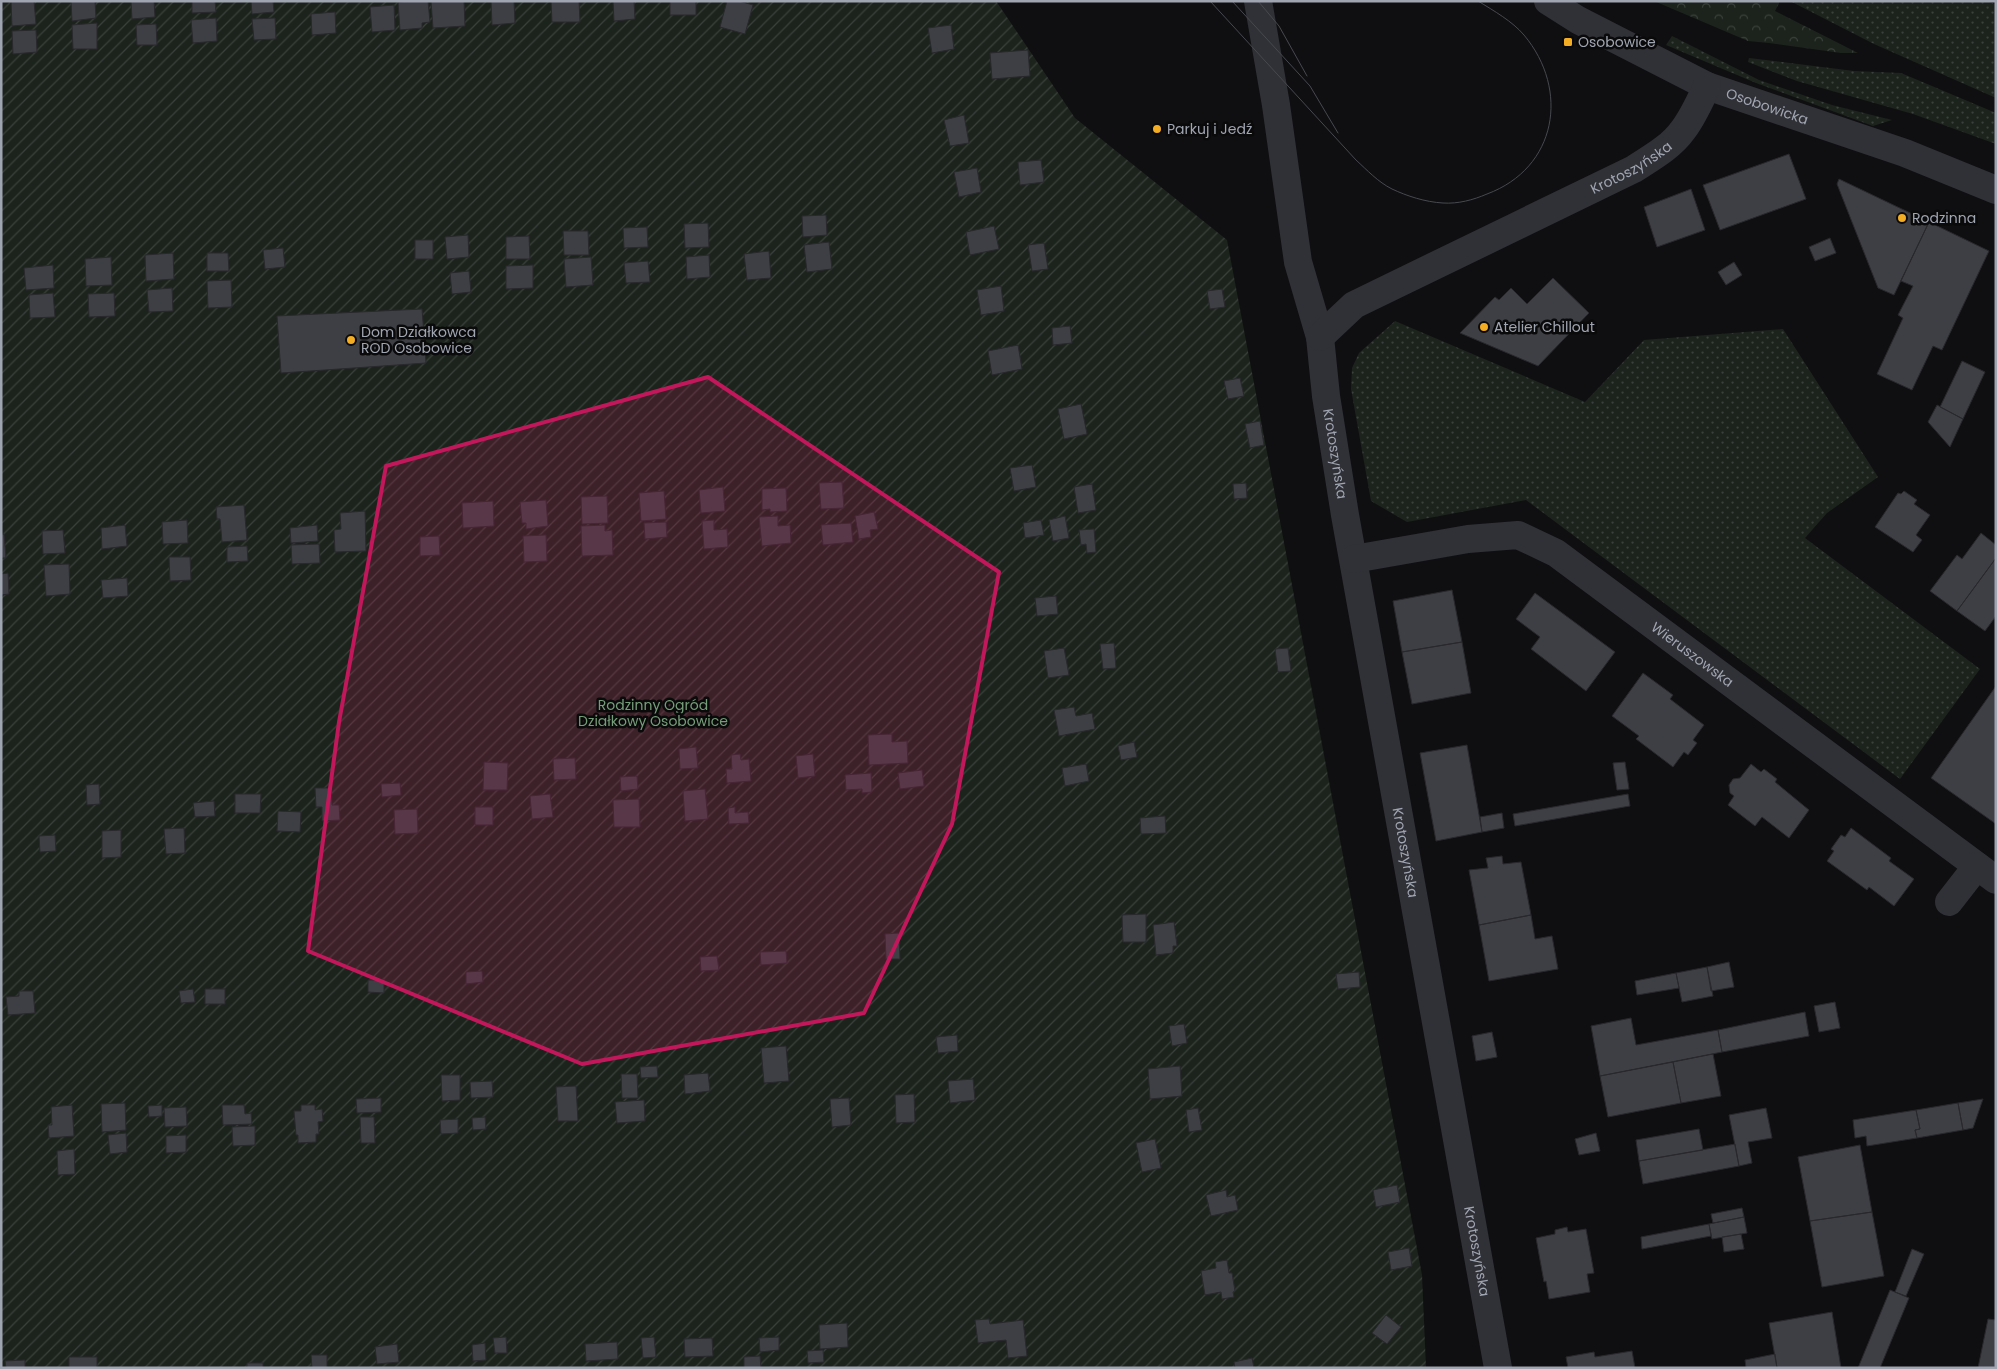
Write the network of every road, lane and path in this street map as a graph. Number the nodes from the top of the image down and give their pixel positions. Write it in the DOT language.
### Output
graph roads {
  1 [pos="1258,1"];
  2 [pos="1548,1"];
  3 [pos="1707,86"];
  4 [pos="1996,190"];
  5 [pos="1320,337"];
  6 [pos="1354,560"];
  7 [pos="1987,873"];
  8 [pos="1949,902"];
  9 [pos="1498,1368"];
  1 -- 5 [label="street, Krotoszyńska"];
  2 -- 3 [label="street, Osobowicka"];
  3 -- 4 [label="street, Osobowicka"];
  3 -- 5 [label="street, Krotoszyńska"];
  5 -- 6 [label="street, Krotoszyńska"];
  6 -- 7 [label="street, Wieruszowska"];
  6 -- 9 [label="street, Krotoszyńska"];
  7 -- 8 [label="street"];
}
